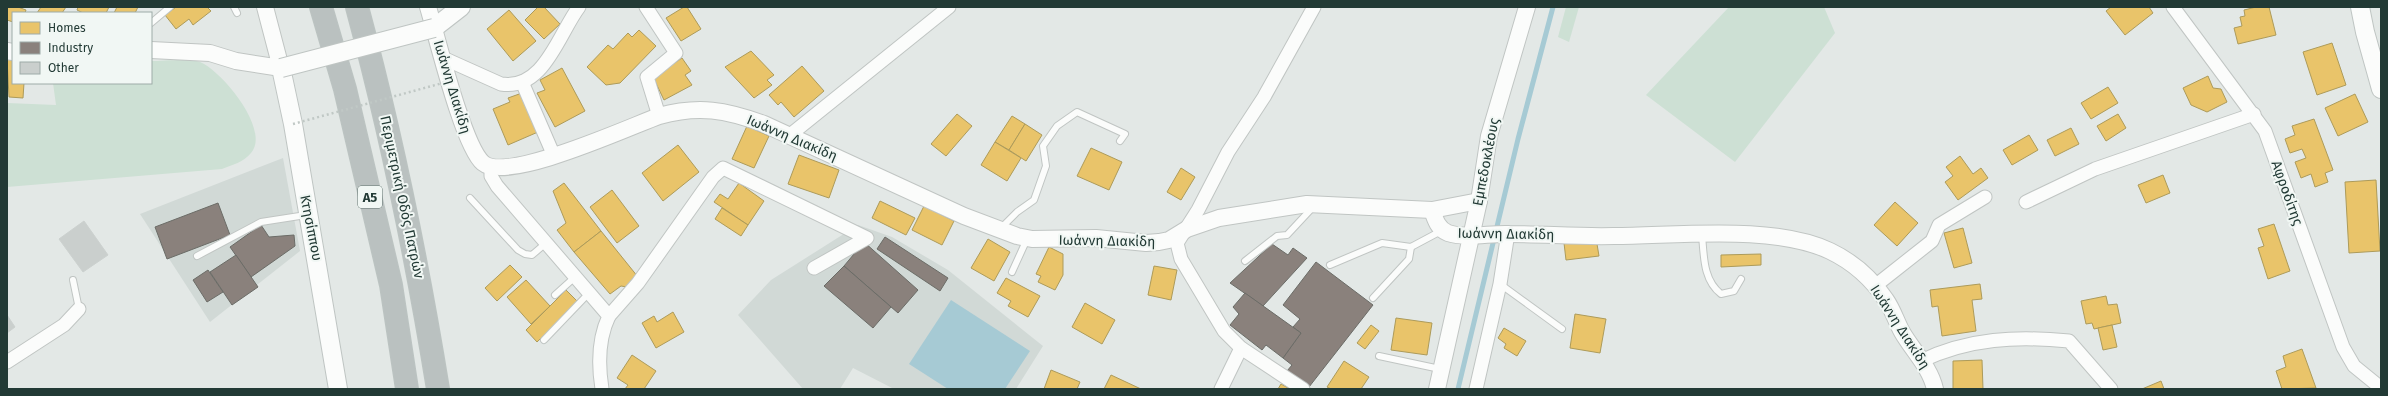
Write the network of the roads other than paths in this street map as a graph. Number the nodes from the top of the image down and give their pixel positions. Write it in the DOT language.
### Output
graph roads {
  1 [pos="170,7"];
  2 [pos="265,7"];
  3 [pos="321,7"];
  4 [pos="356,7"];
  5 [pos="428,7"];
  6 [pos="461,7"];
  7 [pos="579,7"];
  8 [pos="646,7"];
  9 [pos="949,7"];
  10 [pos="1314,7"];
  11 [pos="1527,7"];
  12 [pos="2173,7"];
  13 [pos="2360,7"];
  14 [pos="152,22"];
  15 [pos="434,28"];
  16 [pos="152,50"];
  17 [pos="444,58"];
  18 [pos="281,68"];
  19 [pos="522,82"];
  20 [pos="2381,89"];
  21 [pos="2254,114"];
  22 [pos="659,116"];
  23 [pos="790,135"];
  24 [pos="1120,141"];
  25 [pos="554,156"];
  26 [pos="491,166"];
  27 [pos="1985,197"];
  28 [pos="470,198"];
  29 [pos="1479,201"];
  30 [pos="2026,202"];
  31 [pos="1316,204"];
  32 [pos="1432,210"];
  33 [pos="308,214"];
  34 [pos="999,229"];
  35 [pos="1187,229"];
  36 [pos="1443,231"];
  37 [pos="1508,234"];
  38 [pos="1471,235"];
  39 [pos="1702,235"];
  40 [pos="1027,238"];
  41 [pos="546,243"];
  42 [pos="1411,247"];
  43 [pos="197,256"];
  44 [pos="1245,261"];
  45 [pos="1330,265"];
  46 [pos="814,268"];
  47 [pos="1012,272"];
  48 [pos="575,277"];
  49 [pos="1741,279"];
  50 [pos="73,280"];
  51 [pos="1500,284"];
  52 [pos="1875,286"];
  53 [pos="589,293"];
  54 [pos="555,295"];
  55 [pos="1373,298"];
  56 [pos="79,309"];
  57 [pos="609,316"];
  58 [pos="1562,329"];
  59 [pos="544,340"];
  60 [pos="1241,348"];
  61 [pos="1379,356"];
  62 [pos="1921,361"];
  63 [pos="7,362"];
  64 [pos="1442,370"];
  65 [pos="2381,388"];
  66 [pos="338,389"];
  67 [pos="408,389"];
  68 [pos="438,389"];
  69 [pos="602,389"];
  70 [pos="1221,389"];
  71 [pos="1303,389"];
  72 [pos="1437,389"];
  73 [pos="1476,389"];
  74 [pos="1935,389"];
  75 [pos="2111,389"];
  1 -- 14 [label="lane"];
  2 -- 18 [label="street"];
  3 -- 67 [label="highway, Περιμετρική Οδός Πατρών / Α5"];
  4 -- 68 [label="highway, Περιμετρική Οδός Πατρών / Α5"];
  5 -- 15 [label="street, Ιωάννη Διακίδη"];
  6 -- 15 [label="main road"];
  7 -- 19 [label="street"];
  8 -- 22 [label="street"];
  9 -- 23 [label="street"];
  10 -- 35 [label="street"];
  11 -- 29 [label="street, Εμπεδοκλέους"];
  12 -- 21 [label="street, Αφροδίτης"];
  13 -- 20 [label="main road"];
  15 -- 17 [label="street, Ιωάννη Διακίδη"];
  15 -- 18 [label="main road, bridge"];
  16 -- 18 [label="street"];
  17 -- 19 [label="street"];
  17 -- 26 [label="street, Ιωάννη Διακίδη"];
  18 -- 33 [label="main road, Κτησίππου"];
  19 -- 25 [label="street"];
  21 -- 30 [label="street"];
  21 -- 65 [label="street, Αφροδίτης"];
  22 -- 23 [label="street, Ιωάννη Διακίδη"];
  22 -- 25 [label="street, Ιωάννη Διακίδη"];
  23 -- 34 [label="street, Ιωάννη Διακίδη"];
  24 -- 34 [label="lane"];
  25 -- 26 [label="street, Ιωάννη Διακίδη"];
  26 -- 41 [label="street"];
  27 -- 52 [label="street"];
  28 -- 41 [label="lane"];
  29 -- 32 [label="street"];
  29 -- 38 [label="street, Εμπεδοκλέους"];
  31 -- 32 [label="street, Ιωάννη Διακίδη"];
  31 -- 35 [label="street, Ιωάννη Διακίδη"];
  31 -- 44 [label="lane"];
  32 -- 36 [label="street, Ιωάννη Διακίδη"];
  33 -- 43 [label="lane"];
  33 -- 66 [label="main road, Κτησίππου"];
  34 -- 40 [label="street, Ιωάννη Διακίδη"];
  35 -- 40 [label="street, Ιωάννη Διακίδη"];
  35 -- 60 [label="street"];
  36 -- 38 [label="street, Ιωάννη Διακίδη"];
  36 -- 42 [label="lane"];
  37 -- 38 [label="street, Ιωάννη Διακίδη"];
  37 -- 39 [label="street, Ιωάννη Διακίδη"];
  37 -- 51 [label="street"];
  38 -- 64 [label="street, Εμπεδοκλέους"];
  39 -- 49 [label="lane"];
  39 -- 52 [label="street, Ιωάννη Διακίδη"];
  40 -- 47 [label="lane"];
  41 -- 48 [label="street"];
  42 -- 45 [label="lane"];
  42 -- 55 [label="lane"];
  46 -- 57 [label="street"];
  48 -- 53 [label="street"];
  48 -- 54 [label="lane"];
  50 -- 56 [label="lane"];
  51 -- 58 [label="lane"];
  51 -- 73 [label="street"];
  52 -- 62 [label="street, Ιωάννη Διακίδη"];
  53 -- 57 [label="street"];
  53 -- 59 [label="lane"];
  56 -- 63 [label="street"];
  57 -- 69 [label="street"];
  60 -- 70 [label="street"];
  60 -- 71 [label="street"];
  61 -- 64 [label="lane"];
  62 -- 74 [label="street, Ιωάννη Διακίδη"];
  62 -- 75 [label="street"];
  64 -- 72 [label="street, Εμπεδοκλέους"];
}
